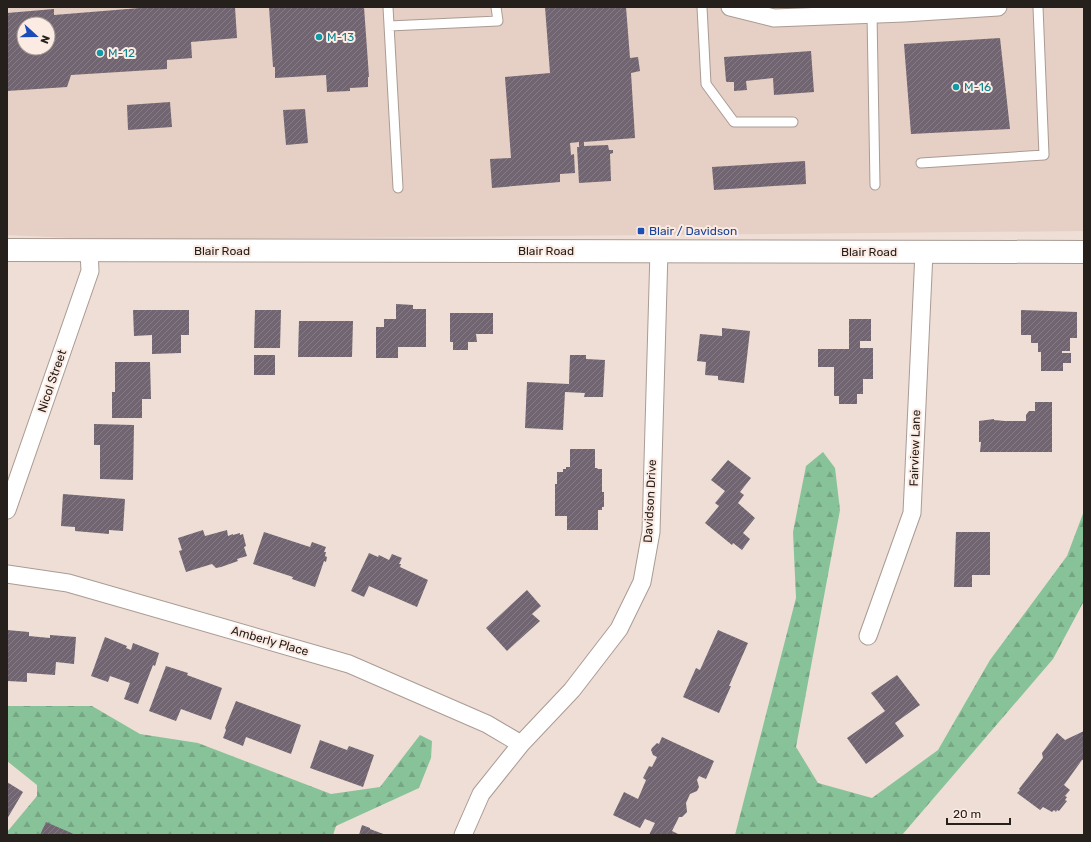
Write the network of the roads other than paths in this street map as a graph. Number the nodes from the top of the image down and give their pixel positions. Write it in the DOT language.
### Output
graph roads {
  1 [pos="388,7"];
  2 [pos="496,7"];
  3 [pos="702,7"];
  4 [pos="730,7"];
  5 [pos="998,7"];
  6 [pos="1038,7"];
  7 [pos="941,9"];
  8 [pos="872,14"];
  9 [pos="389,26"];
  10 [pos="793,122"];
  11 [pos="922,163"];
  12 [pos="875,185"];
  13 [pos="398,188"];
  14 [pos="7,250"];
  15 [pos="89,251"];
  16 [pos="659,251"];
  17 [pos="924,252"];
  18 [pos="1084,252"];
  19 [pos="7,510"];
  20 [pos="7,574"];
  21 [pos="868,636"];
  22 [pos="520,744"];
  23 [pos="463,835"];
  1 -- 9 [label="lane"];
  2 -- 9 [label="lane"];
  3 -- 10 [label="lane"];
  4 -- 8 [label="street"];
  5 -- 7 [label="street"];
  6 -- 11 [label="lane"];
  7 -- 8 [label="street"];
  8 -- 12 [label="lane"];
  9 -- 13 [label="lane"];
  14 -- 15 [label="street, Blair Road"];
  15 -- 16 [label="street, Blair Road"];
  15 -- 19 [label="street, Nicol Street"];
  16 -- 17 [label="street, Blair Road"];
  16 -- 22 [label="street, Davidson Drive"];
  17 -- 18 [label="street, Blair Road"];
  17 -- 21 [label="street, Fairview Lane"];
  20 -- 22 [label="street, Amberly Place"];
  22 -- 23 [label="street, Davidson Drive"];
}
